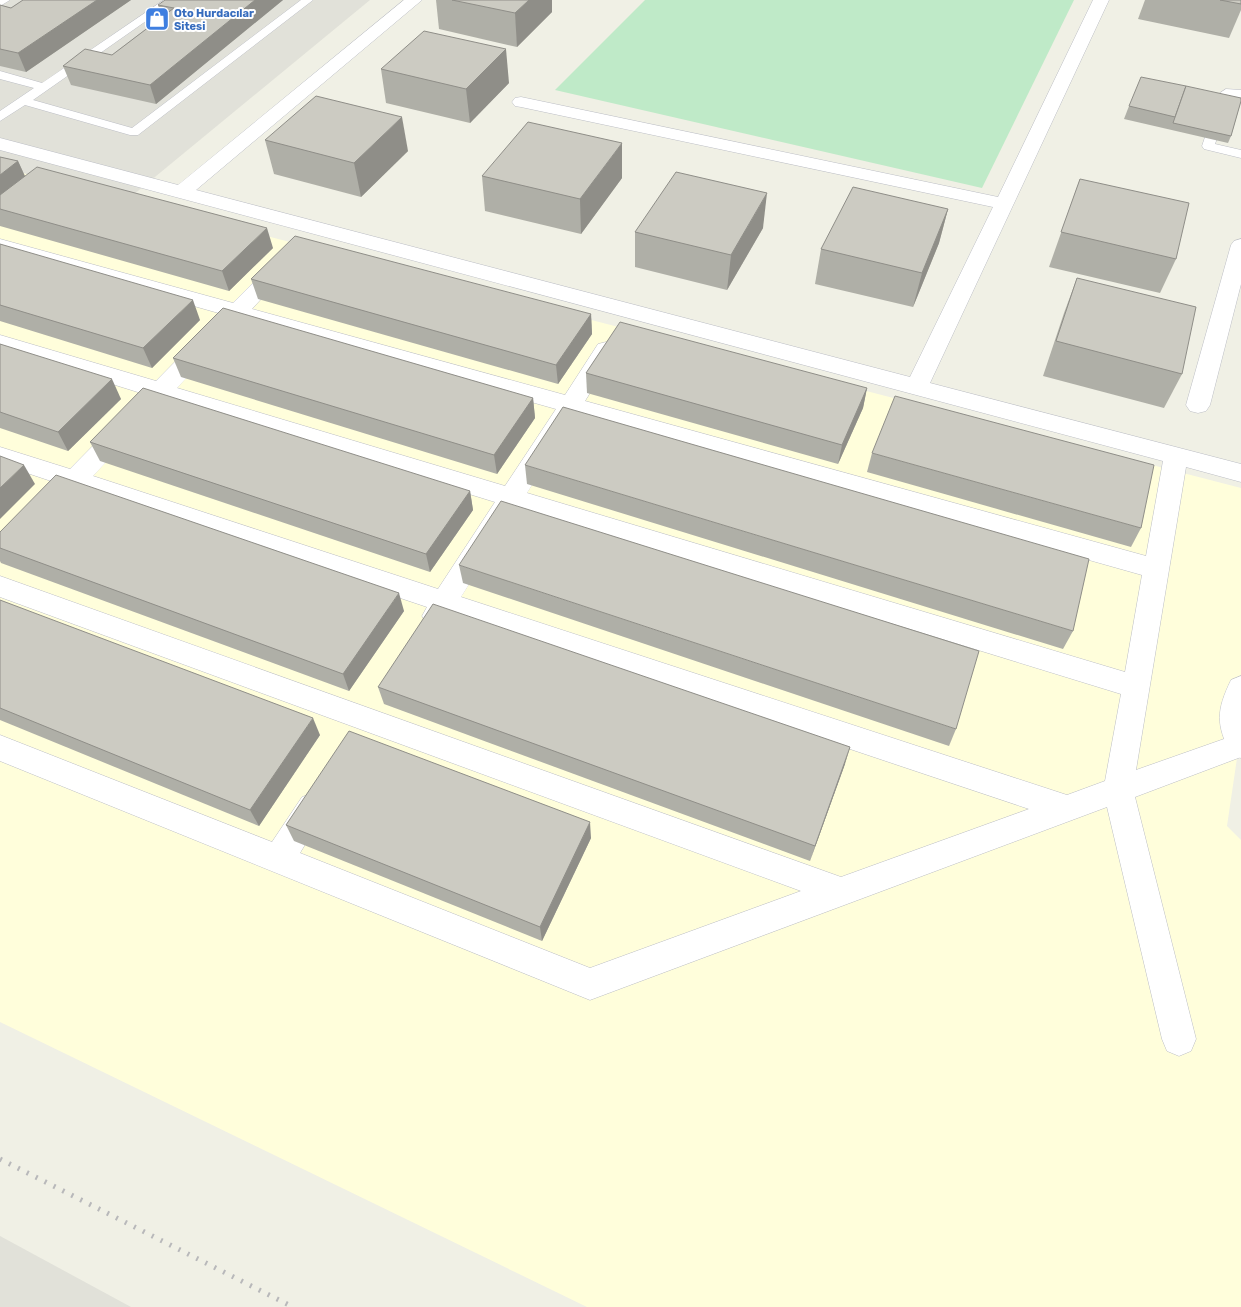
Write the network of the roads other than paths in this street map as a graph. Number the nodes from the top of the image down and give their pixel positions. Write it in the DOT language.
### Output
graph roads {
  1 [pos="5,0"];
  2 [pos="171,0"];
  3 [pos="308,0"];
  4 [pos="414,0"];
  5 [pos="1101,0"];
  6 [pos="0,3"];
  7 [pos="0,75"];
  8 [pos="43,87"];
  9 [pos="1241,94"];
  10 [pos="23,101"];
  11 [pos="521,102"];
  12 [pos="0,117"];
  13 [pos="0,144"];
  14 [pos="1241,154"];
  15 [pos="182,192"];
  16 [pos="1004,204"];
  17 [pos="318,228"];
  18 [pos="0,245"];
  19 [pos="1241,245"];
  20 [pos="630,311"];
  21 [pos="237,312"];
  22 [pos="0,342"];
  23 [pos="917,387"];
  24 [pos="160,391"];
  25 [pos="570,405"];
  26 [pos="1198,405"];
  27 [pos="0,455"];
  28 [pos="1176,456"];
  29 [pos="1241,473"];
  30 [pos="75,480"];
  31 [pos="511,497"];
  32 [pos="48,508"];
  33 [pos="1156,568"];
  34 [pos="0,586"];
  35 [pos="444,602"];
  36 [pos="424,633"];
  37 [pos="1136,687"];
  38 [pos="1241,688"];
  39 [pos="384,696"];
  40 [pos="363,728"];
  41 [pos="1241,746"];
  42 [pos="0,748"];
  43 [pos="326,786"];
  44 [pos="1118,790"];
  45 [pos="1070,809"];
  46 [pos="279,859"];
  47 [pos="843,892"];
  48 [pos="1179,1039"];
  1 -- 6 [label="lane"];
  2 -- 8 [label="lane"];
  3 -- 10 [label="lane"];
  4 -- 15 [label="street"];
  5 -- 16 [label="street"];
  7 -- 8 [label="lane"];
  8 -- 10 [label="lane"];
  9 -- 14 [label="lane"];
  10 -- 12 [label="lane"];
  11 -- 16 [label="street"];
  13 -- 15 [label="street"];
  15 -- 17 [label="street"];
  16 -- 23 [label="street"];
  17 -- 20 [label="street"];
  17 -- 21 [label="street"];
  18 -- 21 [label="street"];
  19 -- 26 [label="street"];
  20 -- 23 [label="street"];
  20 -- 25 [label="street"];
  21 -- 24 [label="street"];
  21 -- 25 [label="street"];
  22 -- 24 [label="street"];
  23 -- 28 [label="street"];
  24 -- 30 [label="street"];
  24 -- 31 [label="street"];
  25 -- 31 [label="street"];
  25 -- 33 [label="street"];
  27 -- 30 [label="street"];
  28 -- 29 [label="street"];
  28 -- 33 [label="street"];
  30 -- 32 [label="street"];
  30 -- 35 [label="street"];
  31 -- 35 [label="street"];
  31 -- 37 [label="street"];
  33 -- 37 [label="street"];
  34 -- 40 [label="street"];
  35 -- 36 [label="street"];
  35 -- 45 [label="street"];
  37 -- 44 [label="street"];
  38 -- 41 [label="street"];
  39 -- 40 [label="street"];
  40 -- 47 [label="street"];
  41 -- 44 [label="street"];
  42 -- 46 [label="street"];
  43 -- 46 [label="street"];
  44 -- 45 [label="street"];
  44 -- 48 [label="street"];
  45 -- 47 [label="street"];
  46 -- 47 [label="street"];
}
